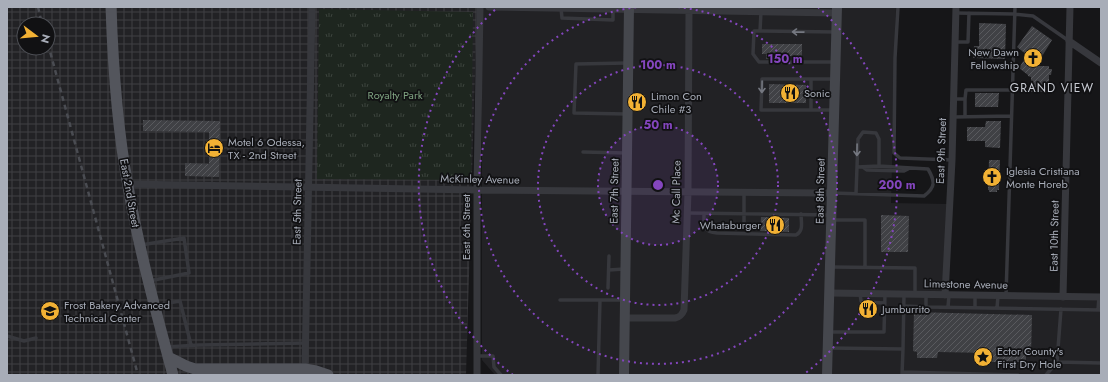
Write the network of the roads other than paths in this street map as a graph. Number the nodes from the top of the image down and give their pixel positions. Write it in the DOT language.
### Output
graph roads {
  1 [pos="111,7"];
  2 [pos="312,7"];
  3 [pos="480,7"];
  4 [pos="489,7"];
  5 [pos="898,7"];
  6 [pos="1015,7"];
  7 [pos="1070,7"];
  8 [pos="561,8"];
  9 [pos="629,8"];
  10 [pos="613,9"];
  11 [pos="706,9"];
  12 [pos="751,9"];
  13 [pos="802,9"];
  14 [pos="689,10"];
  15 [pos="837,10"];
  16 [pos="956,10"];
  17 [pos="761,11"];
  18 [pos="969,13"];
  19 [pos="1014,14"];
  20 [pos="760,31"];
  21 [pos="837,32"];
  22 [pos="1069,41"];
  23 [pos="954,42"];
  24 [pos="836,62"];
  25 [pos="628,63"];
  26 [pos="1101,63"];
  27 [pos="811,79"];
  28 [pos="835,79"];
  29 [pos="1012,90"];
  30 [pos="953,99"];
  31 [pos="965,100"];
  32 [pos="811,110"];
  33 [pos="834,110"];
  34 [pos="627,114"];
  35 [pos="1011,116"];
  36 [pos="952,117"];
  37 [pos="965,117"];
  38 [pos="582,152"];
  39 [pos="627,154"];
  40 [pos="952,160"];
  41 [pos="879,166"];
  42 [pos="863,167"];
  43 [pos="857,168"];
  44 [pos="911,168"];
  45 [pos="127,184"];
  46 [pos="309,187"];
  47 [pos="477,190"];
  48 [pos="626,192"];
  49 [pos="688,192"];
  50 [pos="744,193"];
  51 [pos="832,193"];
  52 [pos="856,194"];
  53 [pos="687,213"];
  54 [pos="704,213"];
  55 [pos="744,213"];
  56 [pos="801,214"];
  57 [pos="832,217"];
  58 [pos="744,226"];
  59 [pos="140,246"];
  60 [pos="609,256"];
  61 [pos="831,266"];
  62 [pos="865,267"];
  63 [pos="626,269"];
  64 [pos="609,270"];
  65 [pos="148,281"];
  66 [pos="608,288"];
  67 [pos="830,292"];
  68 [pos="860,293"];
  69 [pos="885,294"];
  70 [pos="904,294"];
  71 [pos="915,294"];
  72 [pos="926,294"];
  73 [pos="947,295"];
  74 [pos="975,295"];
  75 [pos="998,296"];
  76 [pos="1006,296"];
  77 [pos="1063,297"];
  78 [pos="1100,297"];
  79 [pos="560,300"];
  80 [pos="600,300"];
  81 [pos="625,300"];
  82 [pos="885,303"];
  83 [pos="154,306"];
  84 [pos="904,306"];
  85 [pos="926,307"];
  86 [pos="948,307"];
  87 [pos="975,308"];
  88 [pos="997,308"];
  89 [pos="1061,309"];
  90 [pos="1100,310"];
  91 [pos="625,318"];
  92 [pos="828,332"];
  93 [pos="7,336"];
  94 [pos="36,338"];
  95 [pos="305,342"];
  96 [pos="191,345"];
  97 [pos="828,348"];
  98 [pos="903,349"];
  99 [pos="167,352"];
  100 [pos="477,356"];
  101 [pos="1057,362"];
  102 [pos="1101,363"];
  103 [pos="305,369"];
  104 [pos="172,373"];
  105 [pos="902,373"];
  106 [pos="328,375"];
  107 [pos="477,375"];
  108 [pos="501,375"];
  109 [pos="598,375"];
  110 [pos="624,375"];
  111 [pos="827,375"];
  112 [pos="1018,375"];
  113 [pos="1046,375"];
  1 -- 45 [label="main road, East 2nd Street"];
  2 -- 46 [label="street, East 5th Street"];
  3 -- 47 [label="street, East 6th Street"];
  4 -- 8 [label="street"];
  5 -- 40 [label="lane"];
  6 -- 19 [label="lane"];
  7 -- 22 [label="street, East 10th Street"];
  8 -- 10 [label="street"];
  8 -- 10 [label="lane"];
  9 -- 10 [label="street"];
  9 -- 14 [label="street"];
  9 -- 25 [label="street, East 7th Street"];
  11 -- 12 [label="street"];
  11 -- 14 [label="street"];
  12 -- 17 [label="street"];
  13 -- 15 [label="street"];
  13 -- 17 [label="street"];
  14 -- 49 [label="street, Mc Call Place"];
  15 -- 21 [label="street, East 8th Street"];
  16 -- 18 [label="lane"];
  16 -- 23 [label="street, East 9th Street"];
  17 -- 20 [label="lane"];
  18 -- 19 [label="lane"];
  18 -- 23 [label="lane"];
  19 -- 22 [label="lane"];
  19 -- 29 [label="lane"];
  21 -- 20 [label="lane, one-way"];
  20 -- 24 [label="lane"];
  21 -- 24 [label="street, East 8th Street"];
  22 -- 26 [label="street"];
  22 -- 77 [label="street, East 10th Street"];
  23 -- 30 [label="street, East 9th Street"];
  24 -- 28 [label="street, East 8th Street"];
  25 -- 34 [label="street, East 7th Street"];
  25 -- 34 [label="lane"];
  27 -- 28 [label="lane"];
  27 -- 32 [label="lane"];
  27 -- 32 [label="lane, one-way"];
  28 -- 33 [label="street, East 8th Street"];
  29 -- 31 [label="lane"];
  29 -- 35 [label="lane"];
  30 -- 31 [label="lane"];
  30 -- 36 [label="street, East 9th Street"];
  31 -- 37 [label="lane"];
  32 -- 33 [label="lane"];
  33 -- 51 [label="street, East 8th Street"];
  34 -- 39 [label="street, East 7th Street"];
  35 -- 37 [label="lane"];
  35 -- 76 [label="lane"];
  36 -- 37 [label="lane"];
  36 -- 40 [label="street, East 9th Street"];
  38 -- 39 [label="lane"];
  39 -- 48 [label="street, East 7th Street"];
  40 -- 73 [label="street, East 9th Street"];
  41 -- 42 [label="lane"];
  41 -- 43 [label="lane, one-way"];
  41 -- 44 [label="lane"];
  42 -- 43 [label="lane"];
  42 -- 44 [label="lane"];
  43 -- 52 [label="lane"];
  44 -- 52 [label="lane"];
  45 -- 46 [label="street, McKinley Avenue"];
  45 -- 59 [label="main road, East 2nd Street"];
  46 -- 47 [label="street, McKinley Avenue"];
  46 -- 95 [label="street, East 5th Street"];
  47 -- 48 [label="street, McKinley Avenue"];
  47 -- 100 [label="street, East 6th Street"];
  48 -- 49 [label="street, McKinley Avenue"];
  48 -- 63 [label="street, East 7th Street"];
  49 -- 50 [label="street, McKinley Avenue"];
  49 -- 53 [label="street, Mc Call Place"];
  50 -- 51 [label="street, McKinley Avenue"];
  50 -- 55 [label="lane"];
  51 -- 52 [label="lane"];
  51 -- 57 [label="street, East 8th Street"];
  53 -- 54 [label="lane"];
  53 -- 91 [label="street, Mc Call Place"];
  54 -- 55 [label="lane"];
  54 -- 56 [label="lane"];
  55 -- 56 [label="lane"];
  55 -- 58 [label="lane"];
  56 -- 57 [label="lane"];
  57 -- 61 [label="street, East 8th Street"];
  57 -- 62 [label="lane"];
  59 -- 65 [label="main road, East 2nd Street"];
  59 -- 65 [label="lane"];
  60 -- 64 [label="lane"];
  61 -- 62 [label="lane"];
  61 -- 67 [label="street, East 8th Street"];
  62 -- 71 [label="lane"];
  63 -- 64 [label="lane"];
  63 -- 81 [label="street, East 7th Street"];
  64 -- 66 [label="lane"];
  65 -- 83 [label="main road, East 2nd Street"];
  67 -- 68 [label="street, Limestone Avenue"];
  67 -- 92 [label="street, East 8th Street"];
  68 -- 69 [label="street, Limestone Avenue"];
  68 -- 82 [label="lane"];
  69 -- 70 [label="street, Limestone Avenue"];
  69 -- 82 [label="lane"];
  70 -- 71 [label="street, Limestone Avenue"];
  70 -- 84 [label="lane"];
  71 -- 72 [label="street, Limestone Avenue"];
  72 -- 73 [label="street, Limestone Avenue"];
  72 -- 85 [label="lane"];
  73 -- 74 [label="street, Limestone Avenue"];
  73 -- 86 [label="lane"];
  74 -- 75 [label="street, Limestone Avenue"];
  74 -- 87 [label="lane"];
  75 -- 76 [label="street, Limestone Avenue"];
  75 -- 88 [label="lane"];
  76 -- 77 [label="street, Limestone Avenue"];
  77 -- 78 [label="street, Limestone Avenue"];
  78 -- 90 [label="lane"];
  79 -- 80 [label="lane"];
  80 -- 81 [label="lane"];
  80 -- 109 [label="lane"];
  81 -- 91 [label="street, East 7th Street"];
  82 -- 92 [label="lane"];
  83 -- 96 [label="lane"];
  83 -- 99 [label="main road, East 2nd Street"];
  84 -- 85 [label="lane"];
  84 -- 98 [label="lane"];
  85 -- 86 [label="lane"];
  86 -- 87 [label="lane"];
  87 -- 88 [label="lane"];
  88 -- 89 [label="lane"];
  89 -- 90 [label="lane"];
  89 -- 101 [label="lane"];
  91 -- 110 [label="street, East 7th Street"];
  92 -- 97 [label="street, East 8th Street"];
  93 -- 94 [label="lane"];
  95 -- 96 [label="lane"];
  95 -- 103 [label="street, East 5th Street"];
  96 -- 99 [label="lane"];
  97 -- 98 [label="lane"];
  97 -- 111 [label="street, East 8th Street"];
  98 -- 105 [label="lane"];
  99 -- 103 [label="main road"];
  99 -- 104 [label="main road, East 2nd Street"];
  100 -- 107 [label="street, East 6th Street"];
  100 -- 108 [label="lane"];
  101 -- 102 [label="lane"];
  101 -- 113 [label="lane"];
  103 -- 106 [label="main road"];
  105 -- 112 [label="lane"];
}
